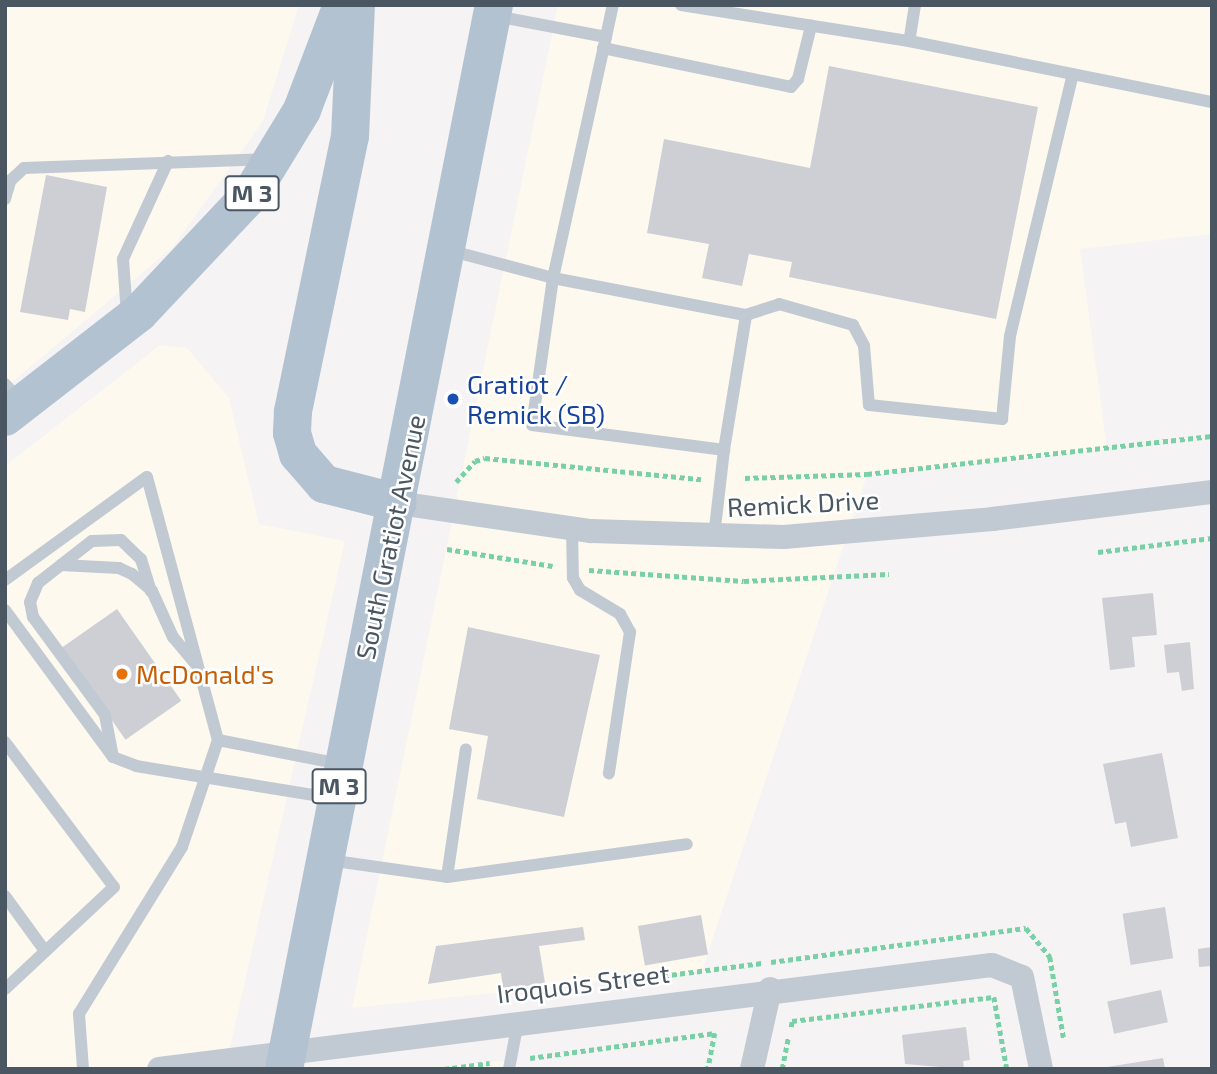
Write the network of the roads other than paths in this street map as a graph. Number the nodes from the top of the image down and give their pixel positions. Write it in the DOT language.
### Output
graph roads {
  1 [pos="342,5"];
  2 [pos="356,5"];
  3 [pos="612,5"];
  4 [pos="681,5"];
  5 [pos="915,5"];
  6 [pos="493,10"];
  7 [pos="811,26"];
  8 [pos="909,41"];
  9 [pos="604,42"];
  10 [pos="1073,74"];
  11 [pos="1212,102"];
  12 [pos="275,158"];
  13 [pos="168,161"];
  14 [pos="5,199"];
  15 [pos="447,250"];
  16 [pos="553,278"];
  17 [pos="746,315"];
  18 [pos="128,321"];
  19 [pos="11,401"];
  20 [pos="724,450"];
  21 [pos="1212,492"];
  22 [pos="398,503"];
  23 [pos="572,528"];
  24 [pos="714,537"];
  25 [pos="61,565"];
  26 [pos="5,580"];
  27 [pos="152,591"];
  28 [pos="5,610"];
  29 [pos="198,667"];
  30 [pos="218,740"];
  31 [pos="5,742"];
  32 [pos="466,749"];
  33 [pos="113,757"];
  34 [pos="609,773"];
  35 [pos="207,776"];
  36 [pos="340,781"];
  37 [pos="687,844"];
  38 [pos="324,859"];
  39 [pos="447,877"];
  40 [pos="5,896"];
  41 [pos="46,951"];
  42 [pos="5,989"];
  43 [pos="769,989"];
  44 [pos="518,1022"];
  45 [pos="286,1060"];
  46 [pos="510,1065"];
  47 [pos="83,1069"];
  48 [pos="159,1069"];
  49 [pos="752,1069"];
  50 [pos="1041,1069"];
  1 -- 12 [label="main road, M 3"];
  2 -- 22 [label="main road"];
  3 -- 9 [label="lane"];
  4 -- 7 [label="lane"];
  5 -- 8 [label="lane"];
  6 -- 9 [label="lane"];
  6 -- 15 [label="main road, South Gratiot Avenue / M 3"];
  7 -- 8 [label="lane"];
  7 -- 9 [label="lane"];
  8 -- 10 [label="lane"];
  9 -- 16 [label="lane"];
  10 -- 11 [label="lane"];
  10 -- 17 [label="lane"];
  12 -- 13 [label="lane"];
  12 -- 18 [label="main road, M 3"];
  13 -- 14 [label="lane"];
  13 -- 18 [label="lane"];
  15 -- 16 [label="lane"];
  15 -- 22 [label="main road, South Gratiot Avenue / M 3"];
  16 -- 17 [label="lane"];
  16 -- 20 [label="lane"];
  17 -- 20 [label="lane"];
  18 -- 19 [label="main road, M 3"];
  20 -- 24 [label="lane"];
  21 -- 24 [label="street, Remick Drive"];
  22 -- 23 [label="street, Remick Drive"];
  22 -- 36 [label="main road, South Gratiot Avenue / M 3"];
  23 -- 24 [label="street, Remick Drive"];
  23 -- 34 [label="lane"];
  25 -- 27 [label="lane"];
  25 -- 27 [label="lane"];
  25 -- 33 [label="lane"];
  26 -- 29 [label="lane"];
  27 -- 29 [label="lane"];
  28 -- 33 [label="lane"];
  29 -- 30 [label="lane"];
  30 -- 35 [label="lane"];
  30 -- 36 [label="lane"];
  31 -- 41 [label="lane"];
  32 -- 39 [label="lane"];
  33 -- 35 [label="lane"];
  35 -- 36 [label="lane"];
  35 -- 47 [label="lane"];
  36 -- 38 [label="main road, South Gratiot Avenue / M 3"];
  37 -- 39 [label="lane"];
  38 -- 39 [label="lane"];
  38 -- 45 [label="main road, South Gratiot Avenue / M 3"];
  40 -- 41 [label="lane"];
  41 -- 42 [label="lane"];
  43 -- 44 [label="street, Iroquois Street"];
  43 -- 49 [label="street"];
  43 -- 50 [label="street, Iroquois Street"];
  44 -- 45 [label="street, Iroquois Street"];
  44 -- 46 [label="lane"];
  45 -- 48 [label="street, Iroquois Street"];
}
